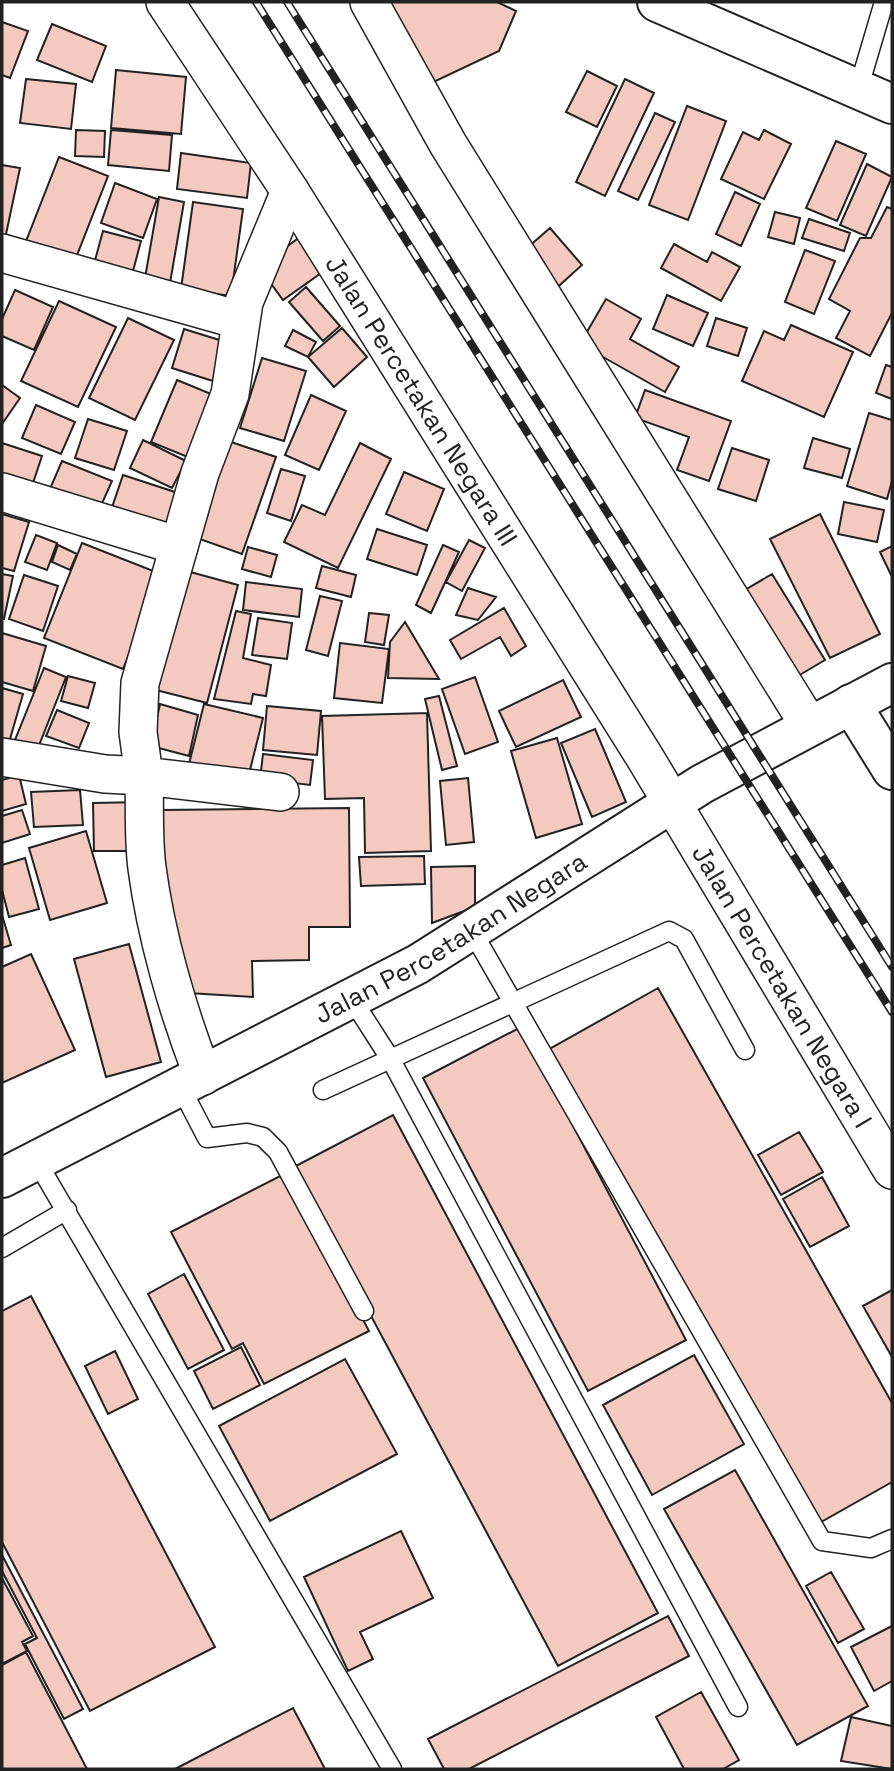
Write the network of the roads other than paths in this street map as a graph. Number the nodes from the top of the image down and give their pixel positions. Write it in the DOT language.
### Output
graph roads {
  1 [pos="165,2"];
  2 [pos="369,2"];
  3 [pos="657,2"];
  4 [pos="884,2"];
  5 [pos="875,97"];
  6 [pos="290,191"];
  7 [pos="2,253"];
  8 [pos="239,320"];
  9 [pos="2,492"];
  10 [pos="179,546"];
  11 [pos="892,683"];
  12 [pos="851,704"];
  13 [pos="809,725"];
  14 [pos="2,757"];
  15 [pos="892,770"];
  16 [pos="144,776"];
  17 [pos="280,792"];
  18 [pos="672,803"];
  19 [pos="472,931"];
  20 [pos="352,999"];
  21 [pos="514,1003"];
  22 [pos="745,1050"];
  23 [pos="391,1060"];
  24 [pos="192,1081"];
  25 [pos="323,1090"];
  26 [pos="36,1160"];
  27 [pos="892,1170"];
  28 [pos="2,1178"];
  29 [pos="67,1210"];
  30 [pos="2,1248"];
  31 [pos="364,1311"];
  32 [pos="892,1539"];
  33 [pos="738,1707"];
  34 [pos="393,1769"];
  1 -- 6 [label="street, Jalan Percetakan Negara III"];
  2 -- 13 [label="street"];
  3 -- 5 [label="main road"];
  4 -- 5 [label="lane"];
  6 -- 8 [label="street"];
  6 -- 18 [label="street, Jalan Percetakan Negara III"];
  7 -- 8 [label="street"];
  8 -- 10 [label="street"];
  9 -- 10 [label="street"];
  10 -- 16 [label="street"];
  11 -- 12 [label="main road, Jalan Percetakan Negara"];
  12 -- 13 [label="main road, Jalan Percetakan Negara"];
  12 -- 15 [label="main road"];
  13 -- 18 [label="main road, Jalan Percetakan Negara"];
  14 -- 16 [label="street"];
  16 -- 17 [label="street"];
  16 -- 24 [label="street"];
  18 -- 19 [label="main road, Jalan Percetakan Negara"];
  18 -- 27 [label="street, Jalan Percetakan Negara I"];
  19 -- 20 [label="main road, Jalan Percetakan Negara"];
  19 -- 21 [label="lane"];
  20 -- 23 [label="lane"];
  20 -- 24 [label="main road, Jalan Percetakan Negara"];
  21 -- 22 [label="lane"];
  21 -- 23 [label="lane"];
  21 -- 32 [label="lane"];
  23 -- 25 [label="lane"];
  23 -- 33 [label="lane"];
  24 -- 26 [label="main road, Jalan Percetakan Negara"];
  24 -- 31 [label="lane"];
  26 -- 28 [label="main road, Jalan Percetakan Negara"];
  26 -- 29 [label="lane"];
  29 -- 30 [label="lane"];
  29 -- 34 [label="lane"];
}
